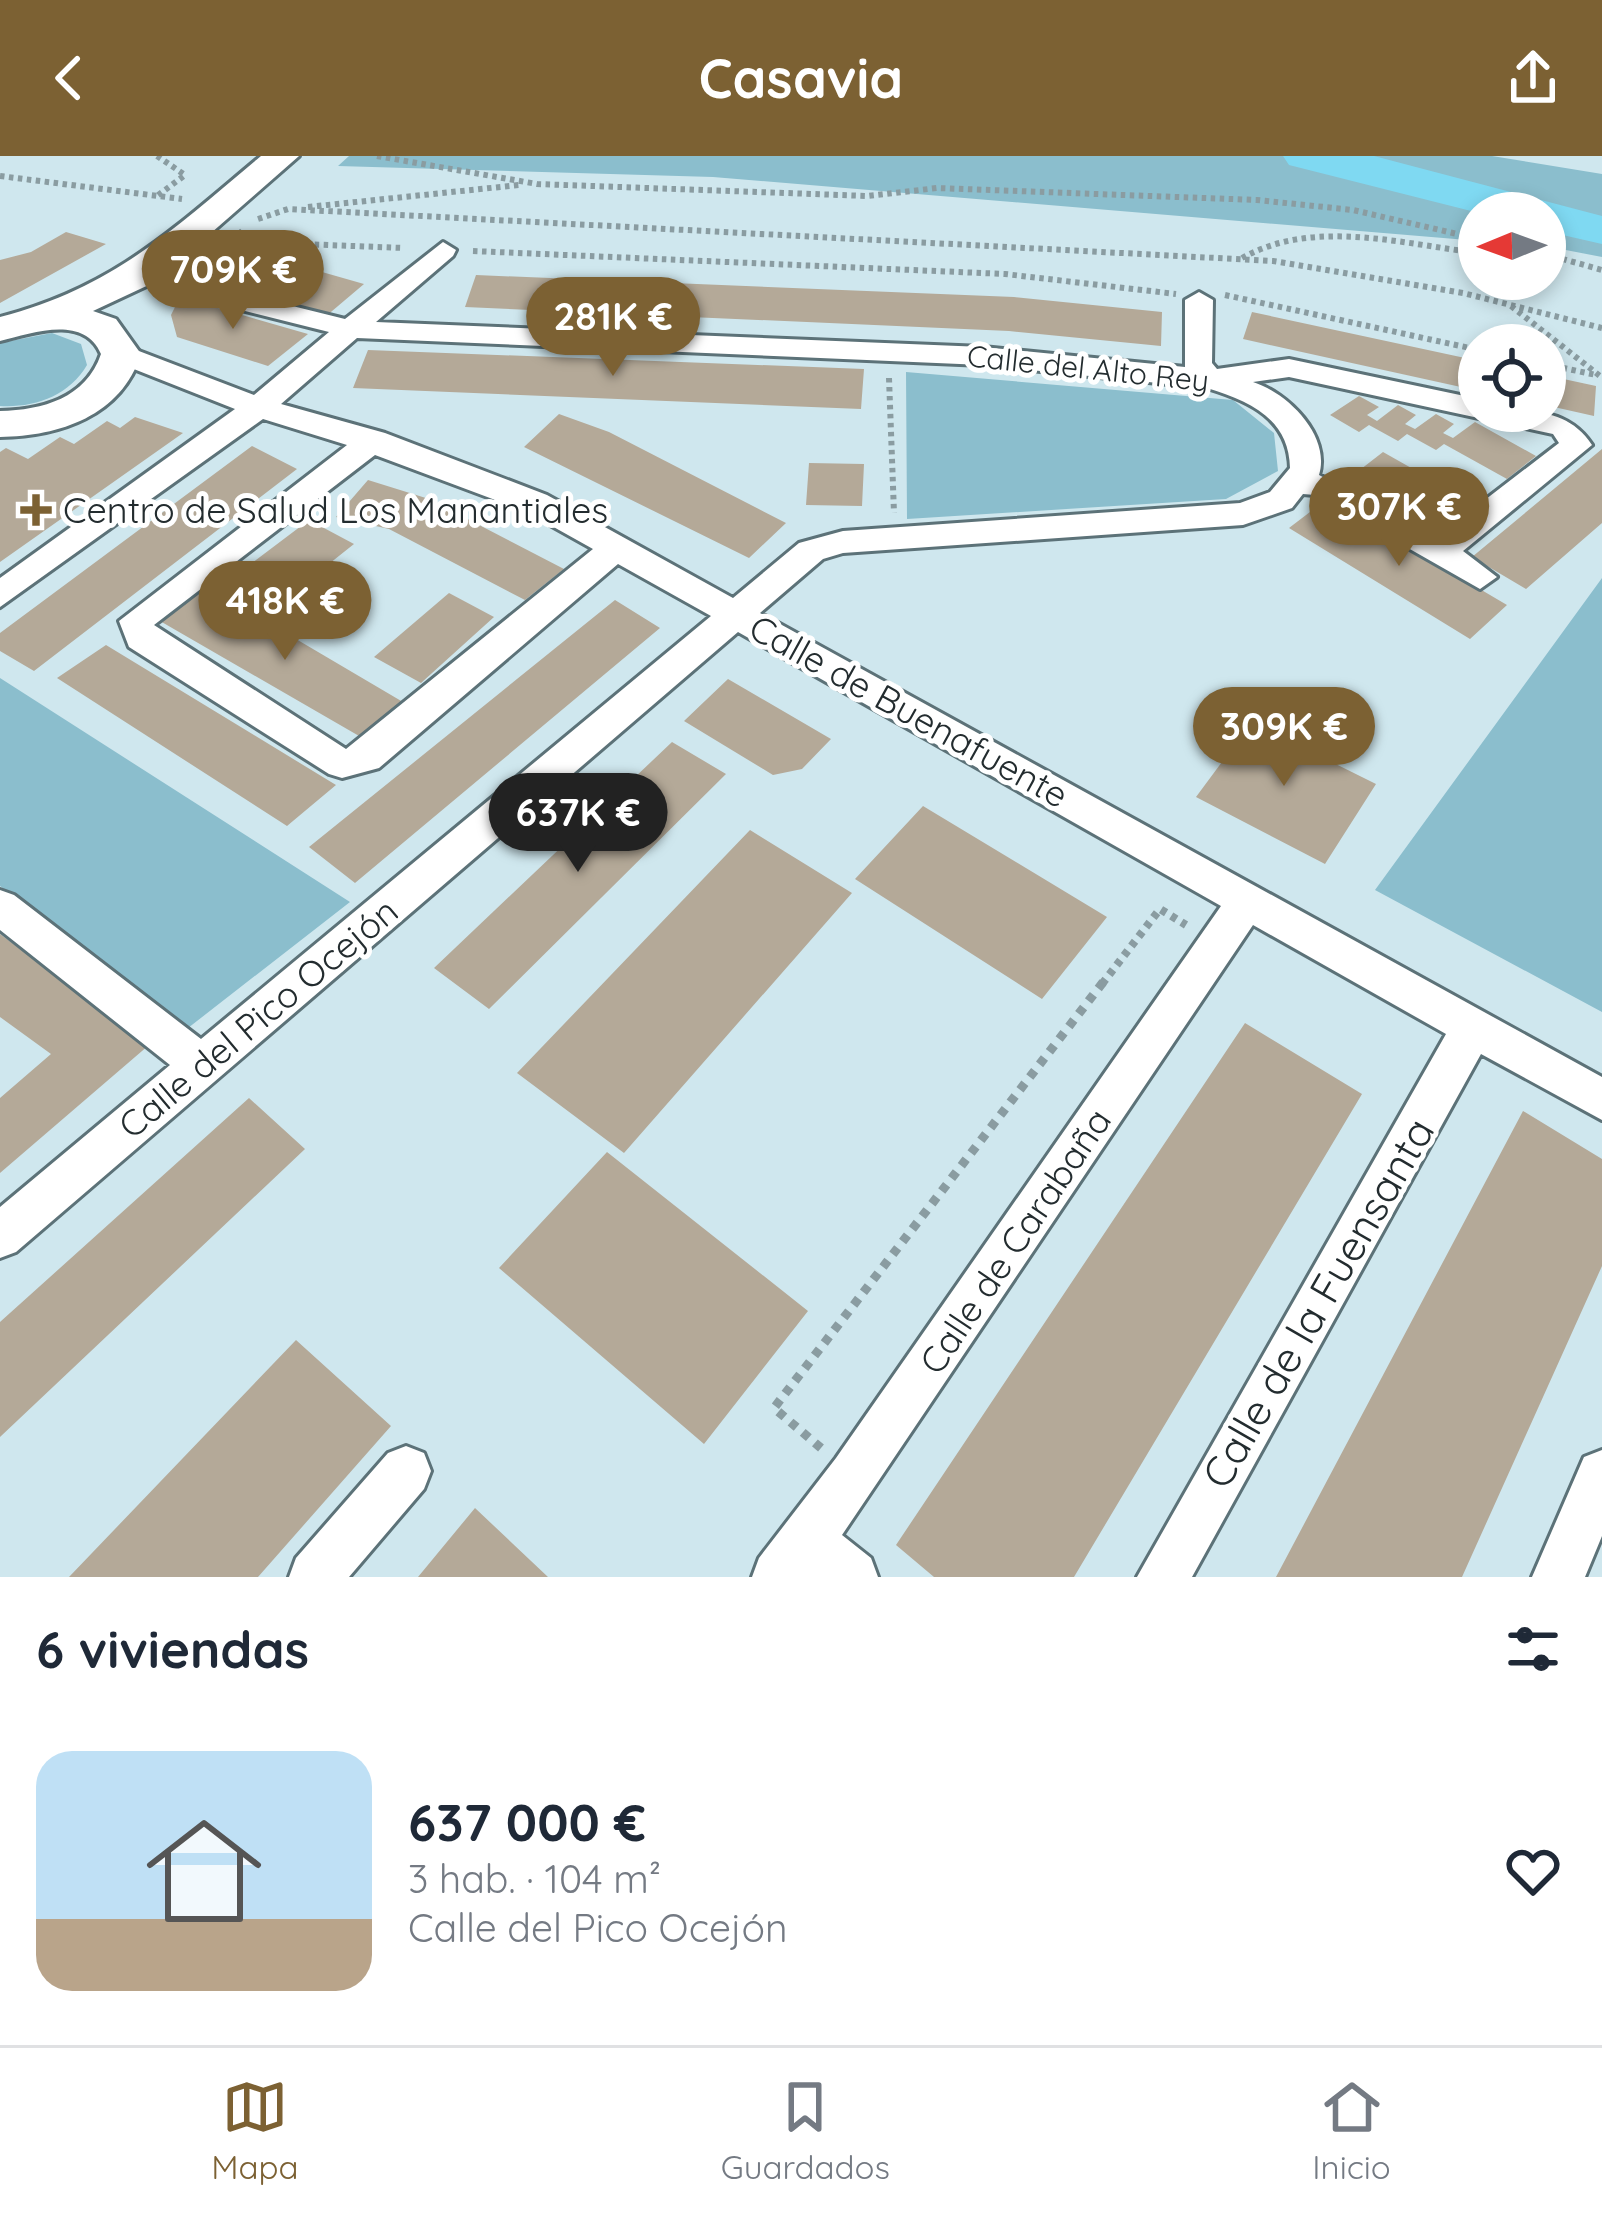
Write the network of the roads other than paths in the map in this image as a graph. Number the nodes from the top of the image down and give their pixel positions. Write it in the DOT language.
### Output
graph roads {
  1 [pos="276,161"];
  2 [pos="443,250"];
  3 [pos="142,274"];
  4 [pos="180,286"];
  5 [pos="1199,300"];
  6 [pos="44,318"];
  7 [pos="0,329"];
  8 [pos="351,329"];
  9 [pos="116,344"];
  10 [pos="1210,379"];
  11 [pos="189,386"];
  12 [pos="100,392"];
  13 [pos="1458,404"];
  14 [pos="260,406"];
  15 [pos="3,426"];
  16 [pos="1566,431"];
  17 [pos="374,440"];
  18 [pos="1300,483"];
  19 [pos="616,548"];
  20 [pos="1440,552"];
  21 [pos="1480,577"];
  22 [pos="0,596"];
  23 [pos="736,613"];
  24 [pos="1247,902"];
  25 [pos="0,907"];
  26 [pos="1472,1029"];
  27 [pos="202,1065"];
  28 [pos="1602,1100"];
  29 [pos="0,1236"];
  30 [pos="406,1471"];
  31 [pos="1602,1475"];
  32 [pos="792,1558"];
  33 [pos="315,1577"];
  34 [pos="852,1577"];
  35 [pos="1163,1577"];
  36 [pos="1558,1577"];
  1 -- 3 [label="street"];
  2 -- 8 [label="street"];
  3 -- 6 [label="street"];
  3 -- 9 [label="street"];
  4 -- 8 [label="street, Calle del Alto Rey"];
  5 -- 10 [label="street"];
  6 -- 7 [label="street"];
  6 -- 9 [label="street"];
  8 -- 10 [label="street, Calle del Alto Rey"];
  8 -- 14 [label="street"];
  9 -- 11 [label="street, Calle de Buenafuente"];
  9 -- 12 [label="street"];
  10 -- 13 [label="street"];
  10 -- 18 [label="street, Calle del Alto Rey"];
  11 -- 12 [label="street, Calle de Buenafuente"];
  11 -- 14 [label="street, Calle de Buenafuente"];
  12 -- 15 [label="street"];
  14 -- 17 [label="street, Calle de Buenafuente"];
  14 -- 22 [label="street"];
  16 -- 20 [label="street"];
  17 -- 19 [label="street, Calle de Buenafuente"];
  17 -- 19 [label="street"];
  18 -- 20 [label="street"];
  18 -- 23 [label="street"];
  19 -- 23 [label="street, Calle de Buenafuente"];
  20 -- 21 [label="street"];
  23 -- 24 [label="street, Calle de Buenafuente"];
  23 -- 27 [label="street, Calle del Pico Ocejón"];
  24 -- 26 [label="street, Calle de Buenafuente"];
  24 -- 32 [label="street, Calle de Carabaña"];
  25 -- 27 [label="street"];
  26 -- 28 [label="street, Calle de Buenafuente"];
  26 -- 35 [label="street, Calle de la Fuensanta"];
  27 -- 29 [label="street, Calle del Pico Ocejón"];
  30 -- 33 [label="street"];
  31 -- 36 [label="street"];
  32 -- 34 [label="street"];
}
